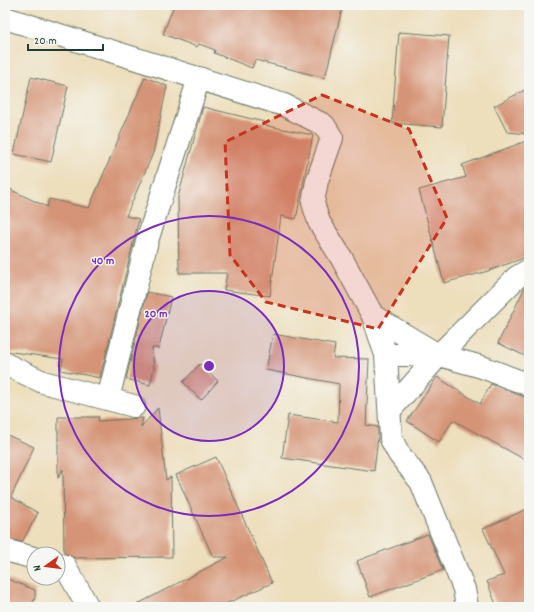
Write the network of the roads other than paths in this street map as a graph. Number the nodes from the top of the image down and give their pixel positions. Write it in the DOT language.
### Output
graph roads {
  1 [pos="5,18"];
  2 [pos="199,78"];
  3 [pos="529,270"];
  4 [pos="373,316"];
  5 [pos="386,355"];
  6 [pos="439,355"];
  7 [pos="5,364"];
  8 [pos="529,385"];
  9 [pos="108,399"];
  10 [pos="134,406"];
  11 [pos="390,410"];
  12 [pos="5,550"];
  13 [pos="26,556"];
  14 [pos="66,568"];
  15 [pos="88,607"];
  16 [pos="467,607"];
  1 -- 2 [label="street"];
  2 -- 4 [label="street"];
  2 -- 9 [label="street"];
  3 -- 6 [label="street"];
  4 -- 5 [label="street"];
  4 -- 6 [label="street"];
  5 -- 6 [label="street"];
  5 -- 11 [label="street"];
  6 -- 8 [label="street"];
  6 -- 11 [label="street"];
  7 -- 9 [label="street"];
  9 -- 10 [label="street"];
  11 -- 16 [label="street"];
  12 -- 13 [label="street"];
  14 -- 15 [label="street"];
}
